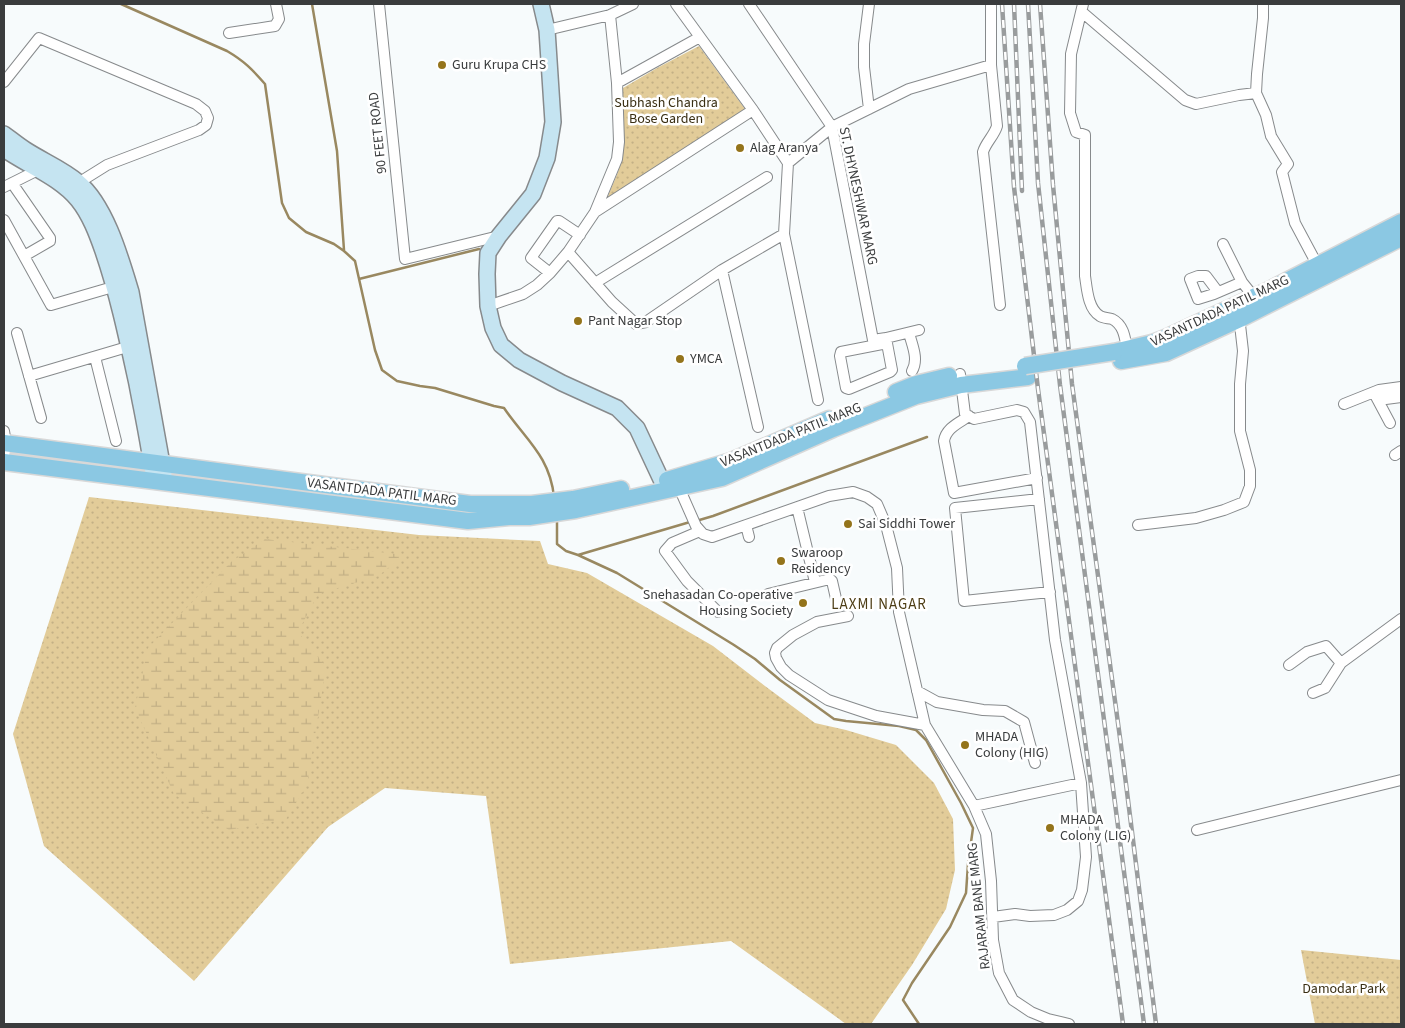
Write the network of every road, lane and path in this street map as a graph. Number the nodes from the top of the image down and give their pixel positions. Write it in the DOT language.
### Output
graph roads {
  1 [pos="276,4"];
  2 [pos="379,4"];
  3 [pos="541,4"];
  4 [pos="633,4"];
  5 [pos="749,4"];
  6 [pos="869,4"];
  7 [pos="991,4"];
  8 [pos="1263,4"];
  9 [pos="681,5"];
  10 [pos="1083,8"];
  11 [pos="610,15"];
  12 [pos="547,30"];
  13 [pos="229,33"];
  14 [pos="700,37"];
  15 [pos="992,65"];
  16 [pos="4,82"];
  17 [pos="617,84"];
  18 [pos="1256,93"];
  19 [pos="868,109"];
  20 [pos="753,110"];
  21 [pos="832,127"];
  22 [pos="4,134"];
  23 [pos="4,149"];
  24 [pos="788,164"];
  25 [pos="44,167"];
  26 [pos="767,177"];
  27 [pos="8,185"];
  28 [pos="74,187"];
  29 [pos="595,212"];
  30 [pos="4,220"];
  31 [pos="1400,228"];
  32 [pos="577,233"];
  33 [pos="784,234"];
  34 [pos="499,236"];
  35 [pos="1223,244"];
  36 [pos="568,252"];
  37 [pos="24,256"];
  38 [pos="722,270"];
  39 [pos="1320,271"];
  40 [pos="548,272"];
  41 [pos="1242,282"];
  42 [pos="595,283"];
  43 [pos="106,289"];
  44 [pos="1218,292"];
  45 [pos="1275,293"];
  46 [pos="1254,297"];
  47 [pos="1000,305"];
  48 [pos="488,306"];
  49 [pos="1237,312"];
  50 [pos="17,333"];
  51 [pos="886,341"];
  52 [pos="873,343"];
  53 [pos="135,345"];
  54 [pos="95,357"];
  55 [pos="1113,357"];
  56 [pos="912,371"];
  57 [pos="29,376"];
  58 [pos="961,379"];
  59 [pos="1401,387"];
  60 [pos="1401,396"];
  61 [pos="1376,397"];
  62 [pos="818,400"];
  63 [pos="1344,404"];
  64 [pos="969,416"];
  65 [pos="41,418"];
  66 [pos="1390,424"];
  67 [pos="758,426"];
  68 [pos="116,441"];
  69 [pos="4,443"];
  70 [pos="4,462"];
  71 [pos="157,463"];
  72 [pos="1037,478"];
  73 [pos="160,481"];
  74 [pos="670,484"];
  75 [pos="348,488"];
  76 [pos="1039,499"];
  77 [pos="345,505"];
  78 [pos="797,507"];
  79 [pos="535,510"];
  80 [pos="746,525"];
  81 [pos="1138,525"];
  82 [pos="700,530"];
  83 [pos="749,537"];
  84 [pos="815,582"];
  85 [pos="1050,592"];
  86 [pos="768,594"];
  87 [pos="837,603"];
  88 [pos="718,612"];
  89 [pos="848,616"];
  90 [pos="1401,619"];
  91 [pos="1341,663"];
  92 [pos="1288,665"];
  93 [pos="918,691"];
  94 [pos="1313,693"];
  95 [pos="925,725"];
  96 [pos="1035,763"];
  97 [pos="1401,780"];
  98 [pos="1081,783"];
  99 [pos="974,806"];
  100 [pos="1197,830"];
  101 [pos="993,917"];
  102 [pos="1069,1024"];
  1 -- 13 [label="street"];
  2 -- 34 [label="street, 90 FEET ROAD"];
  3 -- 12 [label="street"];
  4 -- 11 [label="street"];
  5 -- 21 [label="street, ST. DHYNESHWAR MARG"];
  6 -- 19 [label="street"];
  7 -- 15 [label="street"];
  8 -- 18 [label="street"];
  9 -- 14 [label="street"];
  10 -- 18 [label="street"];
  10 -- 55 [label="street"];
  11 -- 12 [label="street"];
  11 -- 17 [label="street"];
  12 -- 34 [label="street"];
  14 -- 17 [label="street"];
  14 -- 20 [label="street"];
  15 -- 19 [label="street"];
  15 -- 47 [label="street"];
  16 -- 28 [label="street"];
  17 -- 29 [label="street"];
  18 -- 39 [label="street"];
  19 -- 21 [label="street"];
  20 -- 24 [label="street"];
  20 -- 29 [label="street"];
  21 -- 24 [label="street"];
  21 -- 52 [label="street, ST. DHYNESHWAR MARG"];
  22 -- 25 [label="street"];
  23 -- 25 [label="street"];
  24 -- 33 [label="street"];
  25 -- 27 [label="street"];
  25 -- 28 [label="street"];
  26 -- 42 [label="street"];
  27 -- 37 [label="street"];
  28 -- 53 [label="street"];
  29 -- 32 [label="street"];
  30 -- 37 [label="street"];
  31 -- 39 [label="main road, VASANTDADA PATIL MARG"];
  32 -- 36 [label="street"];
  32 -- 40 [label="street"];
  32 -- 40 [label="street"];
  33 -- 38 [label="street"];
  33 -- 62 [label="street"];
  34 -- 48 [label="street"];
  35 -- 41 [label="street"];
  36 -- 40 [label="street"];
  36 -- 42 [label="street"];
  37 -- 43 [label="street"];
  38 -- 42 [label="street"];
  38 -- 67 [label="street"];
  39 -- 45 [label="main road, VASANTDADA PATIL MARG"];
  40 -- 48 [label="street"];
  41 -- 44 [label="street"];
  41 -- 46 [label="street"];
  45 -- 46 [label="main road, VASANTDADA PATIL MARG"];
  45 -- 49 [label="main road, VASANTDADA PATIL MARG"];
  46 -- 49 [label="main road, VASANTDADA PATIL MARG"];
  48 -- 74 [label="street"];
  49 -- 55 [label="main road, VASANTDADA PATIL MARG"];
  49 -- 81 [label="street"];
  50 -- 57 [label="street"];
  51 -- 52 [label="street"];
  51 -- 52 [label="street"];
  51 -- 56 [label="street"];
  53 -- 54 [label="street"];
  53 -- 71 [label="street"];
  54 -- 57 [label="street"];
  54 -- 68 [label="street"];
  55 -- 58 [label="main road, VASANTDADA PATIL MARG, bridge"];
  57 -- 65 [label="street"];
  58 -- 64 [label="street"];
  58 -- 74 [label="main road, VASANTDADA PATIL MARG"];
  59 -- 61 [label="street"];
  60 -- 61 [label="street"];
  61 -- 63 [label="street"];
  61 -- 66 [label="street"];
  64 -- 72 [label="street"];
  64 -- 72 [label="street"];
  69 -- 71 [label="main road, VASANTDADA PATIL MARG"];
  70 -- 73 [label="main road, VASANTDADA PATIL MARG"];
  71 -- 73 [label="street"];
  71 -- 75 [label="main road, VASANTDADA PATIL MARG"];
  72 -- 76 [label="street"];
  73 -- 77 [label="main road, VASANTDADA PATIL MARG"];
  74 -- 79 [label="main road, VASANTDADA PATIL MARG"];
  74 -- 82 [label="street"];
  75 -- 77 [label="main road"];
  75 -- 79 [label="main road, VASANTDADA PATIL MARG"];
  76 -- 85 [label="street"];
  76 -- 85 [label="street"];
  77 -- 79 [label="main road, VASANTDADA PATIL MARG"];
  78 -- 80 [label="street, RAJARAM BANE MARG"];
  78 -- 84 [label="street"];
  78 -- 93 [label="street, RAJARAM BANE MARG"];
  80 -- 82 [label="street, RAJARAM BANE MARG"];
  80 -- 83 [label="street"];
  82 -- 88 [label="street"];
  84 -- 86 [label="street"];
  84 -- 87 [label="street"];
  85 -- 98 [label="street"];
  89 -- 95 [label="street"];
  90 -- 91 [label="street"];
  91 -- 92 [label="street"];
  91 -- 94 [label="street"];
  93 -- 95 [label="street, RAJARAM BANE MARG"];
  93 -- 96 [label="street"];
  95 -- 99 [label="street, RAJARAM BANE MARG"];
  97 -- 100 [label="street"];
  98 -- 99 [label="street"];
  98 -- 101 [label="street"];
  99 -- 101 [label="street, RAJARAM BANE MARG"];
  101 -- 102 [label="street, RAJARAM BANE MARG"];
}
